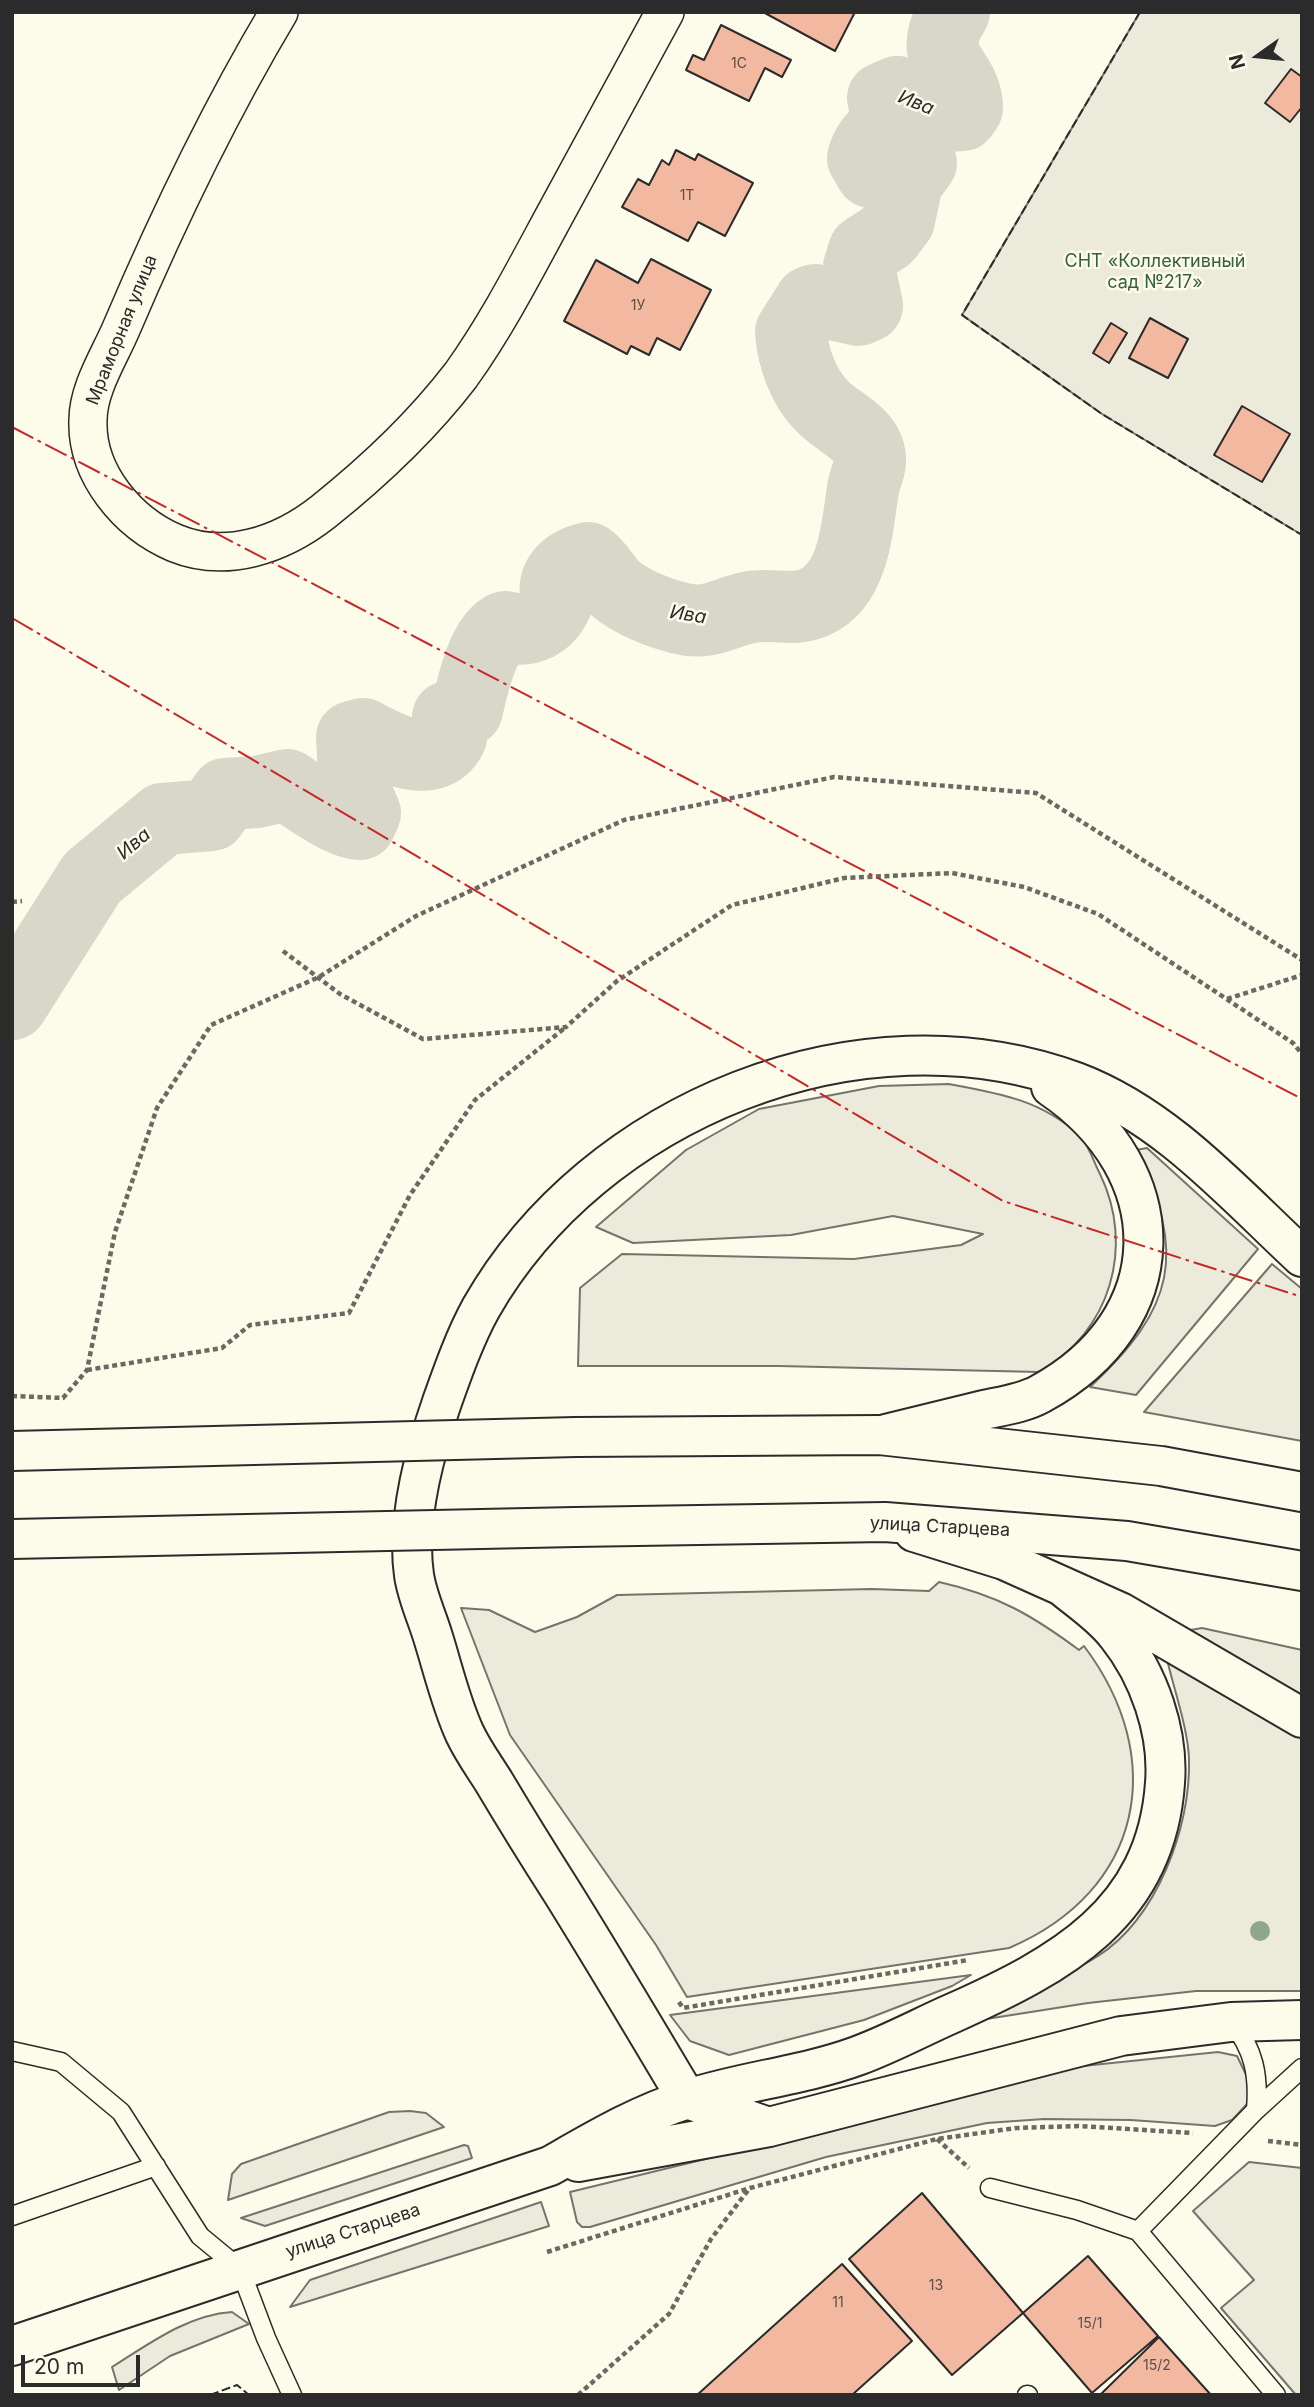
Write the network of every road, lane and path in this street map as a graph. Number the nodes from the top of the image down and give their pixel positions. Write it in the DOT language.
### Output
graph roads {
  1 [pos="279,12"];
  2 [pos="665,12"];
  3 [pos="22,901"];
  4 [pos="12,902"];
  5 [pos="283,951"];
  6 [pos="1302,960"];
  7 [pos="1302,975"];
  8 [pos="319,977"];
  9 [pos="1227,999"];
  10 [pos="566,1027"];
  11 [pos="1302,1054"];
  12 [pos="992,1060"];
  13 [pos="1302,1257"];
  14 [pos="87,1370"];
  15 [pos="12,1396"];
  16 [pos="879,1435"];
  17 [pos="12,1451"];
  18 [pos="1302,1492"];
  19 [pos="885,1522"];
  20 [pos="12,1539"];
  21 [pos="1302,1571"];
  22 [pos="1062,1586"];
  23 [pos="1302,1718"];
  24 [pos="980,1958"];
  25 [pos="676,1998"];
  26 [pos="1302,2020"];
  27 [pos="1231,2022"];
  28 [pos="12,2051"];
  29 [pos="1302,2068"];
  30 [pos="687,2099"];
  31 [pos="1256,2110"];
  32 [pos="769,2127"];
  33 [pos="1229,2137"];
  34 [pos="937,2139"];
  35 [pos="1302,2146"];
  36 [pos="156,2166"];
  37 [pos="550,2166"];
  38 [pos="750,2188"];
  39 [pos="990,2188"];
  40 [pos="12,2217"];
  41 [pos="1138,2231"];
  42 [pos="548,2252"];
  43 [pos="240,2269"];
  44 [pos="12,2346"];
  45 [pos="292,2395"];
  46 [pos="578,2395"];
  47 [pos="1276,2395"];
  1 -- 2 [label="street, Мраморная улица"];
  3 -- 4 [label="path"];
  5 -- 8 [label="path"];
  6 -- 8 [label="path"];
  7 -- 9 [label="path"];
  8 -- 10 [label="path"];
  8 -- 14 [label="path"];
  9 -- 10 [label="path"];
  9 -- 11 [label="path"];
  10 -- 14 [label="path"];
  12 -- 13 [label="main road"];
  12 -- 16 [label="main road"];
  12 -- 30 [label="main road"];
  14 -- 15 [label="path"];
  16 -- 17 [label="main road, bridge"];
  16 -- 18 [label="main road"];
  19 -- 20 [label="main road, улица Старцева, bridge"];
  19 -- 21 [label="main road, улица Старцева"];
  19 -- 22 [label="main road"];
  22 -- 23 [label="main road"];
  22 -- 30 [label="main road, улица Старцева"];
  24 -- 25 [label="path"];
  26 -- 27 [label="main road"];
  27 -- 31 [label="lane"];
  27 -- 32 [label="main road"];
  28 -- 36 [label="lane"];
  29 -- 31 [label="lane"];
  30 -- 32 [label="main road"];
  30 -- 37 [label="main road, улица Старцева"];
  31 -- 33 [label="lane"];
  32 -- 37 [label="main road"];
  33 -- 34 [label="path"];
  33 -- 35 [label="path"];
  33 -- 41 [label="lane"];
  34 -- 38 [label="path"];
  34 -- 39 [label="path"];
  36 -- 40 [label="lane"];
  36 -- 43 [label="lane"];
  37 -- 43 [label="main road, улица Старцева"];
  38 -- 42 [label="path"];
  38 -- 46 [label="path"];
  39 -- 41 [label="lane"];
  41 -- 47 [label="lane"];
  43 -- 44 [label="main road, улица Старцева"];
  43 -- 45 [label="lane"];
}
